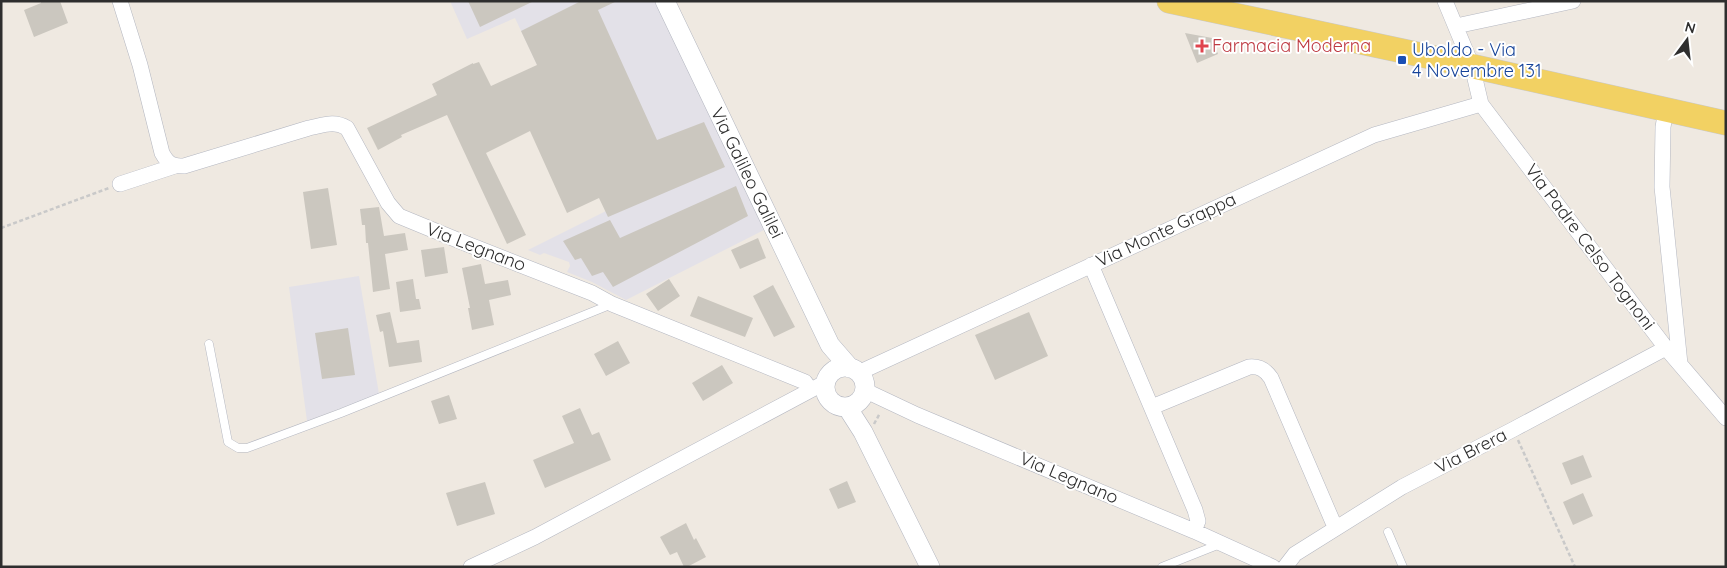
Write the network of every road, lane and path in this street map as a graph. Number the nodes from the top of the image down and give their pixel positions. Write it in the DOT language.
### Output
graph roads {
  1 [pos="120,1"];
  2 [pos="665,1"];
  3 [pos="1169,1"];
  4 [pos="1444,1"];
  5 [pos="1573,1"];
  6 [pos="1456,26"];
  7 [pos="1472,66"];
  8 [pos="1481,104"];
  9 [pos="1666,110"];
  10 [pos="1726,123"];
  11 [pos="175,166"];
  12 [pos="120,184"];
  13 [pos="1,228"];
  14 [pos="1091,265"];
  15 [pos="612,304"];
  16 [pos="210,344"];
  17 [pos="830,344"];
  18 [pos="1666,348"];
  19 [pos="1680,364"];
  20 [pos="822,381"];
  21 [pos="856,387"];
  22 [pos="1152,407"];
  23 [pos="1726,418"];
  24 [pos="1514,429"];
  25 [pos="1336,527"];
  26 [pos="1194,531"];
  27 [pos="1388,532"];
  28 [pos="1222,543"];
  29 [pos="471,567"];
  30 [pos="930,567"];
  31 [pos="1162,567"];
  32 [pos="1273,567"];
  33 [pos="1285,567"];
  34 [pos="1403,567"];
  35 [pos="1575,567"];
  1 -- 11 [label="street"];
  2 -- 17 [label="street, Via Galileo Galilei"];
  3 -- 7 [label="main road"];
  4 -- 6 [label="street, Via Padre Celso Tognoni"];
  5 -- 6 [label="street"];
  6 -- 7 [label="street, Via Padre Celso Tognoni"];
  7 -- 8 [label="street, Via Padre Celso Tognoni"];
  7 -- 9 [label="main road"];
  8 -- 14 [label="street, Via Monte Grappa"];
  8 -- 18 [label="street, Via Padre Celso Tognoni"];
  9 -- 10 [label="main road"];
  9 -- 19 [label="street"];
  11 -- 12 [label="street, Via Legnano"];
  11 -- 15 [label="street, Via Legnano"];
  12 -- 13 [label="path"];
  14 -- 21 [label="street, Via Monte Grappa"];
  14 -- 22 [label="street"];
  15 -- 16 [label="lane"];
  15 -- 20 [label="street, Via Legnano"];
  17 -- 20 [label="street, Via Galileo Galilei"];
  17 -- 21 [label="street, Via Galileo Galilei"];
  18 -- 19 [label="street, Via Padre Celso Tognoni"];
  18 -- 24 [label="street, Via Brera"];
  19 -- 23 [label="street, Via Padre Celso Tognoni"];
  20 -- 21 [label="street"];
  20 -- 21 [label="street, Via Galileo Galilei"];
  20 -- 29 [label="street"];
  21 -- 26 [label="street, Via Legnano"];
  21 -- 30 [label="street, Via Galileo Galilei"];
  22 -- 25 [label="street"];
  22 -- 26 [label="street"];
  24 -- 25 [label="street, Via Brera"];
  24 -- 35 [label="path"];
  25 -- 33 [label="street, Via Brera"];
  26 -- 28 [label="street, Via Legnano"];
  27 -- 34 [label="lane"];
  28 -- 31 [label="lane"];
  28 -- 32 [label="street, Via Legnano"];
}
